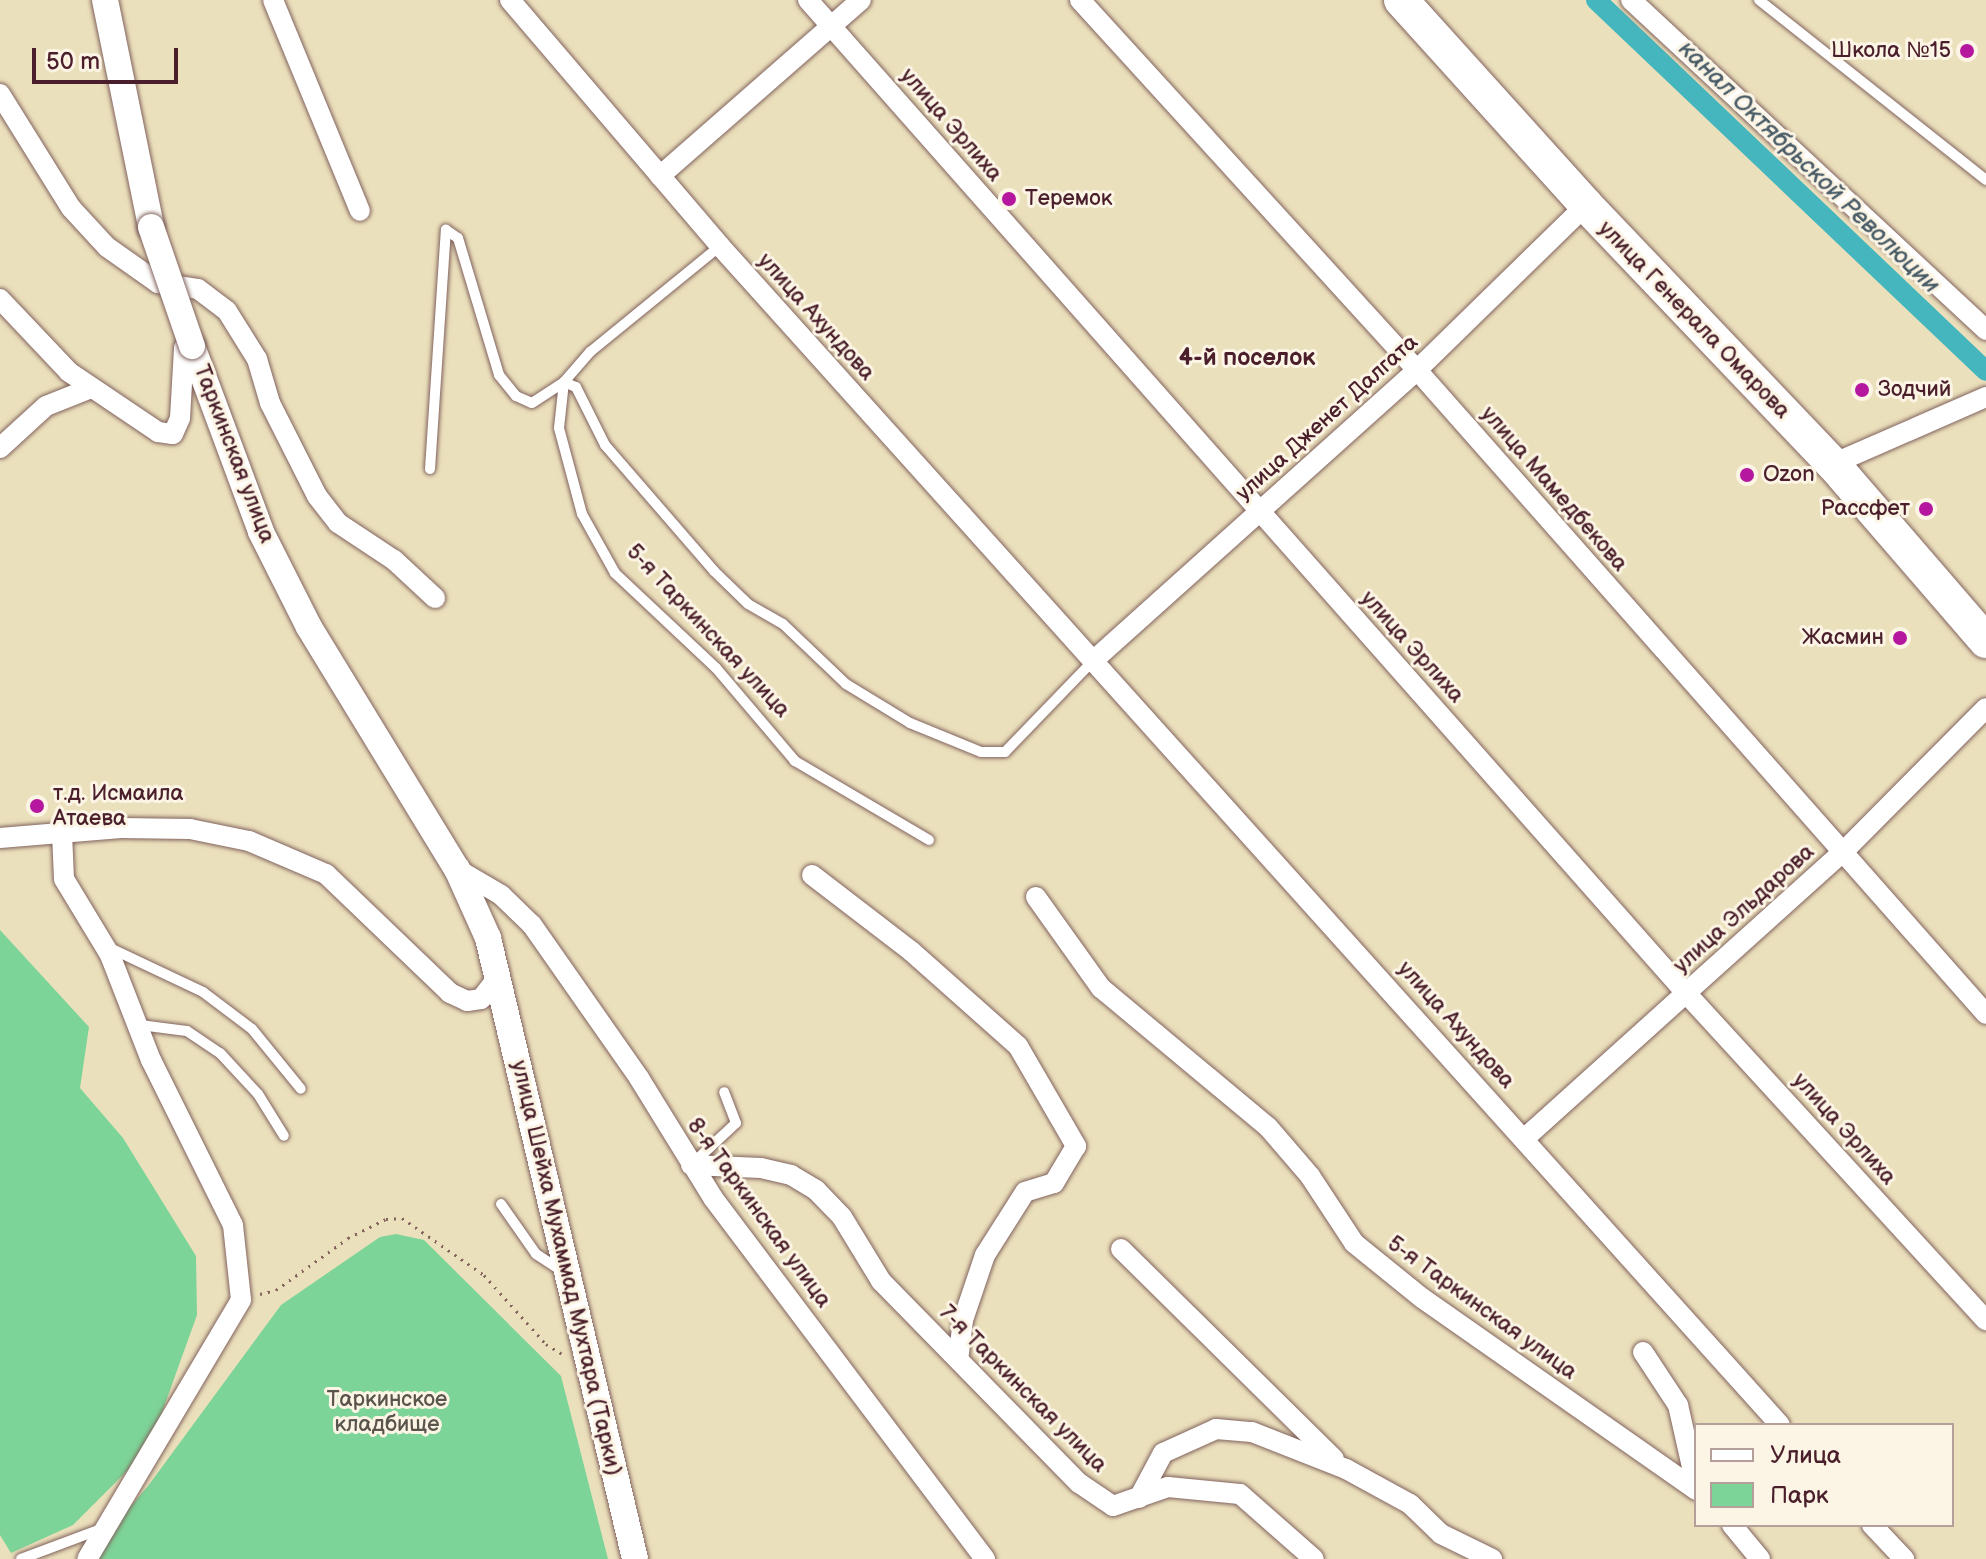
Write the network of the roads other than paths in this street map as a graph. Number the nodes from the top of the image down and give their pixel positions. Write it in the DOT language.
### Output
graph roads {
  1 [pos="105,0"];
  2 [pos="273,0"];
  3 [pos="510,0"];
  4 [pos="808,0"];
  5 [pos="861,0"];
  6 [pos="1080,0"];
  7 [pos="1403,0"];
  8 [pos="1631,0"];
  9 [pos="1759,0"];
  10 [pos="832,25"];
  11 [pos="0,94"];
  12 [pos="660,176"];
  13 [pos="1986,180"];
  14 [pos="1586,205"];
  15 [pos="360,211"];
  16 [pos="720,246"];
  17 [pos="0,299"];
  18 [pos="1986,330"];
  19 [pos="192,346"];
  20 [pos="1417,370"];
  21 [pos="564,382"];
  22 [pos="91,388"];
  23 [pos="1982,406"];
  24 [pos="0,448"];
  25 [pos="1835,463"];
  26 [pos="430,469"];
  27 [pos="1260,512"];
  28 [pos="435,598"];
  29 [pos="1986,639"];
  30 [pos="1093,661"];
  31 [pos="1986,708"];
  32 [pos="62,833"];
  33 [pos="0,838"];
  34 [pos="929,840"];
  35 [pos="1842,853"];
  36 [pos="457,869"];
  37 [pos="812,875"];
  38 [pos="1036,897"];
  39 [pos="105,945"];
  40 [pos="499,976"];
  41 [pos="1686,993"];
  42 [pos="1986,1014"];
  43 [pos="140,1025"];
  44 [pos="301,1089"];
  45 [pos="724,1092"];
  46 [pos="284,1136"];
  47 [pos="1525,1138"];
  48 [pos="691,1165"];
  49 [pos="501,1204"];
  50 [pos="1121,1249"];
  51 [pos="565,1273"];
  52 [pos="1986,1320"];
  53 [pos="1643,1352"];
  54 [pos="958,1359"];
  55 [pos="1778,1423"];
  56 [pos="1346,1469"];
  57 [pos="1694,1478"];
  58 [pos="1694,1486"];
  59 [pos="1139,1498"];
  60 [pos="1734,1527"];
  61 [pos="1874,1527"];
  62 [pos="102,1528"];
  63 [pos="21,1559"];
  64 [pos="87,1559"];
  65 [pos="635,1559"];
  66 [pos="985,1559"];
  67 [pos="1314,1559"];
  68 [pos="1492,1559"];
  69 [pos="1760,1559"];
  70 [pos="1904,1559"];
  1 -- 19 [label="street, Таркинская улица, bridge"];
  2 -- 15 [label="street"];
  3 -- 12 [label="street, улица Ахундова"];
  4 -- 10 [label="street, улица Эрлиха"];
  5 -- 10 [label="street"];
  6 -- 20 [label="street, улица Мамедбекова"];
  7 -- 14 [label="main road, улица Генерала Омарова"];
  8 -- 18 [label="street"];
  9 -- 13 [label="lane"];
  10 -- 12 [label="street"];
  10 -- 27 [label="street, улица Эрлиха"];
  11 -- 28 [label="street"];
  12 -- 16 [label="street, улица Ахундова"];
  14 -- 20 [label="street, улица Дженет Далгата"];
  14 -- 25 [label="main road, улица Генерала Омарова"];
  14 -- 29 [label="main road, улица Генерала Омарова"];
  16 -- 21 [label="lane"];
  16 -- 30 [label="street, улица Ахундова"];
  17 -- 22 [label="street"];
  19 -- 22 [label="street"];
  19 -- 36 [label="street, Таркинская улица"];
  20 -- 27 [label="street, улица Дженет Далгата"];
  20 -- 35 [label="street, улица Мамедбекова"];
  21 -- 26 [label="lane"];
  21 -- 30 [label="lane"];
  21 -- 34 [label="lane, 5-я Таркинская улица"];
  22 -- 24 [label="street"];
  23 -- 25 [label="street"];
  25 -- 29 [label="main road, улица Генерала Омарова"];
  27 -- 30 [label="street, улица Дженет Далгата"];
  27 -- 41 [label="street, улица Эрлиха"];
  30 -- 47 [label="street, улица Ахундова"];
  31 -- 35 [label="street, улица Эльдарова"];
  32 -- 33 [label="street"];
  32 -- 39 [label="street"];
  32 -- 40 [label="street"];
  35 -- 41 [label="street, улица Эльдарова"];
  35 -- 42 [label="street, улица Мамедбекова"];
  36 -- 40 [label="street, улица Шейха Мухаммад Мухтара (Тарки)"];
  36 -- 48 [label="street, 8-я Таркинская улица"];
  37 -- 54 [label="street"];
  38 -- 58 [label="street, 5-я Таркинская улица"];
  39 -- 43 [label="street"];
  39 -- 44 [label="lane"];
  40 -- 51 [label="street, улица Шейха Мухаммад Мухтара (Тарки)"];
  41 -- 47 [label="street, улица Эльдарова"];
  41 -- 52 [label="street, улица Эрлиха"];
  43 -- 46 [label="lane"];
  43 -- 62 [label="street"];
  45 -- 48 [label="lane"];
  47 -- 55 [label="street, улица Ахундова"];
  48 -- 54 [label="street, 7-я Таркинская улица"];
  48 -- 66 [label="street, 8-я Таркинская улица"];
  49 -- 51 [label="lane"];
  50 -- 56 [label="street"];
  51 -- 65 [label="street, улица Шейха Мухаммад Мухтара (Тарки)"];
  53 -- 57 [label="street"];
  54 -- 59 [label="street, 7-я Таркинская улица"];
  56 -- 59 [label="street"];
  56 -- 68 [label="street"];
  59 -- 67 [label="street"];
  60 -- 69 [label="street"];
  61 -- 70 [label="street"];
  62 -- 63 [label="lane"];
  62 -- 64 [label="street"];
}
